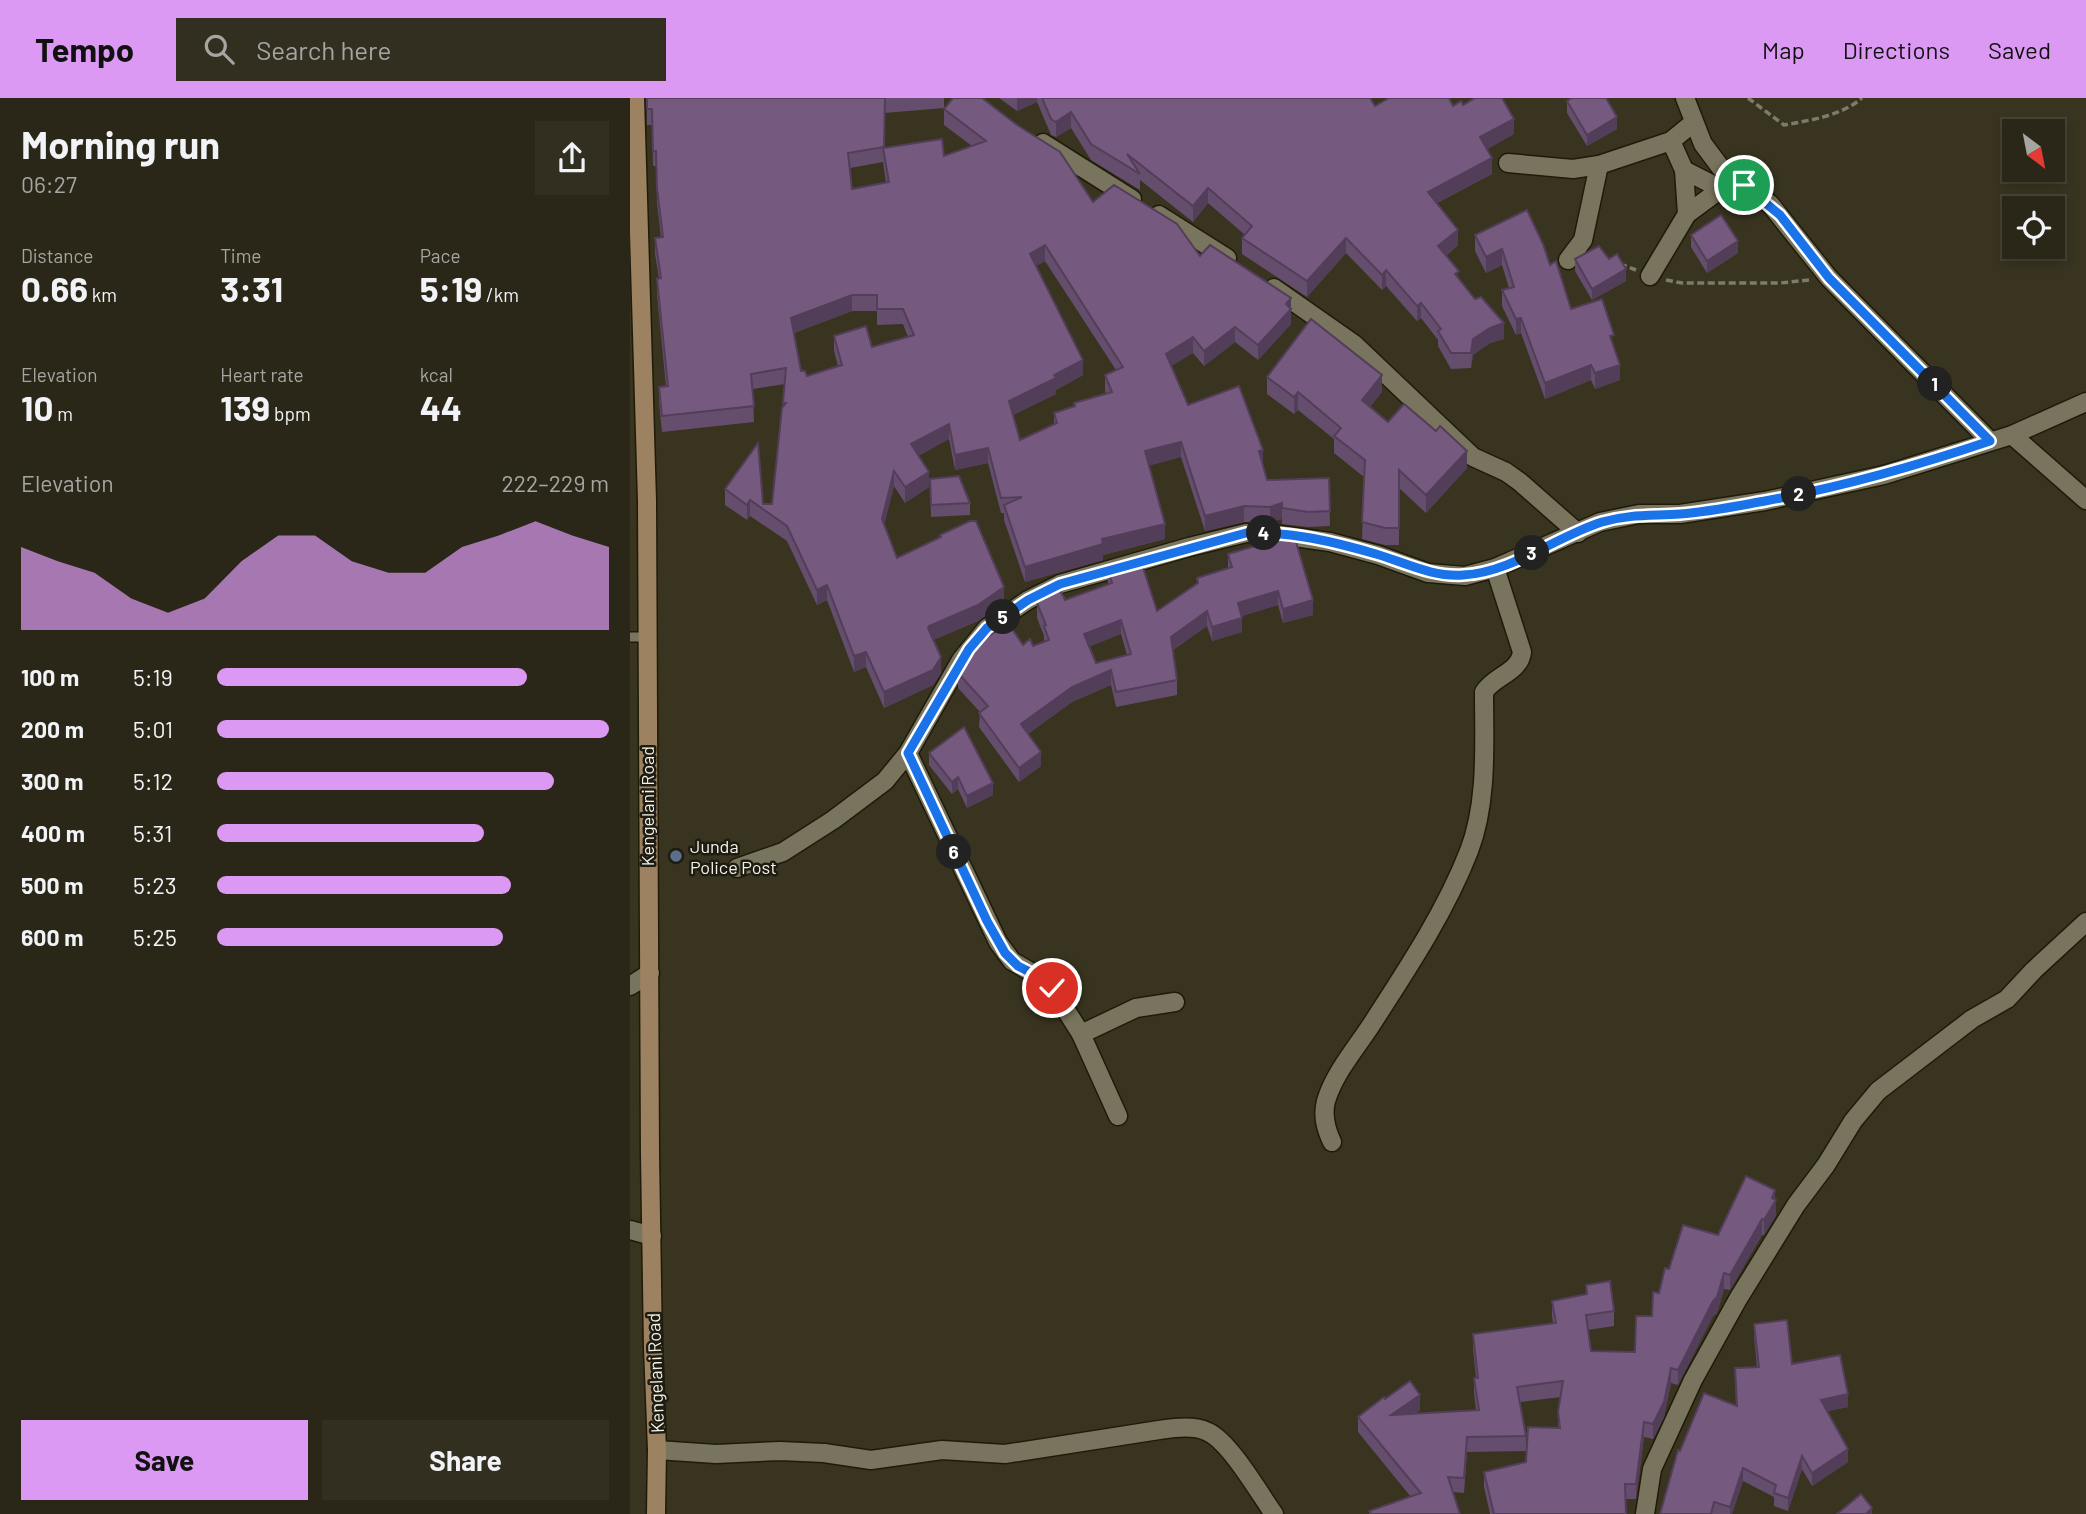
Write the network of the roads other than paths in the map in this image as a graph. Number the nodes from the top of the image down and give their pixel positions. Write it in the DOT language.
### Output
graph roads {
  1 [pos="635,98"];
  2 [pos="1685,98"];
  3 [pos="1693,123"];
  4 [pos="1024,131"];
  5 [pos="1671,141"];
  6 [pos="1508,163"];
  7 [pos="1599,165"];
  8 [pos="1684,170"];
  9 [pos="1721,189"];
  10 [pos="1755,194"];
  11 [pos="1688,214"];
  12 [pos="1568,260"];
  13 [pos="1240,266"];
  14 [pos="1650,276"];
  15 [pos="1261,280"];
  16 [pos="2086,402"];
  17 [pos="2012,435"];
  18 [pos="1990,441"];
  19 [pos="2086,500"];
  20 [pos="1578,533"];
  21 [pos="1494,568"];
  22 [pos="638,637"];
  23 [pos="908,753"];
  24 [pos="737,868"];
  25 [pos="2086,922"];
  26 [pos="650,973"];
  27 [pos="630,986"];
  28 [pos="1175,1002"];
  29 [pos="1081,1034"];
  30 [pos="1118,1116"];
  31 [pos="1332,1142"];
  32 [pos="630,1230"];
  33 [pos="652,1236"];
  34 [pos="657,1450"];
  35 [pos="656,1514"];
  36 [pos="1274,1514"];
  37 [pos="1645,1514"];
  1 -- 22 [label="main road, Kengelani Road"];
  2 -- 3 [label="street"];
  3 -- 5 [label="street"];
  3 -- 10 [label="street"];
  4 -- 13 [label="street"];
  5 -- 7 [label="street"];
  5 -- 8 [label="street"];
  6 -- 7 [label="street"];
  7 -- 12 [label="street"];
  8 -- 9 [label="street"];
  8 -- 11 [label="street"];
  9 -- 10 [label="street"];
  9 -- 11 [label="street"];
  10 -- 18 [label="street"];
  11 -- 14 [label="street"];
  15 -- 20 [label="street"];
  16 -- 17 [label="street"];
  17 -- 18 [label="street"];
  17 -- 19 [label="street"];
  18 -- 20 [label="street"];
  20 -- 21 [label="street"];
  21 -- 23 [label="street"];
  21 -- 31 [label="street"];
  22 -- 26 [label="main road, Kengelani Road"];
  23 -- 24 [label="street"];
  23 -- 29 [label="street"];
  25 -- 37 [label="street"];
  26 -- 27 [label="street"];
  26 -- 33 [label="main road, Kengelani Road"];
  28 -- 29 [label="street"];
  29 -- 30 [label="street"];
  32 -- 33 [label="street"];
  33 -- 34 [label="main road, Kengelani Road"];
  34 -- 35 [label="main road, Kengelani Road"];
  34 -- 36 [label="street"];
}
